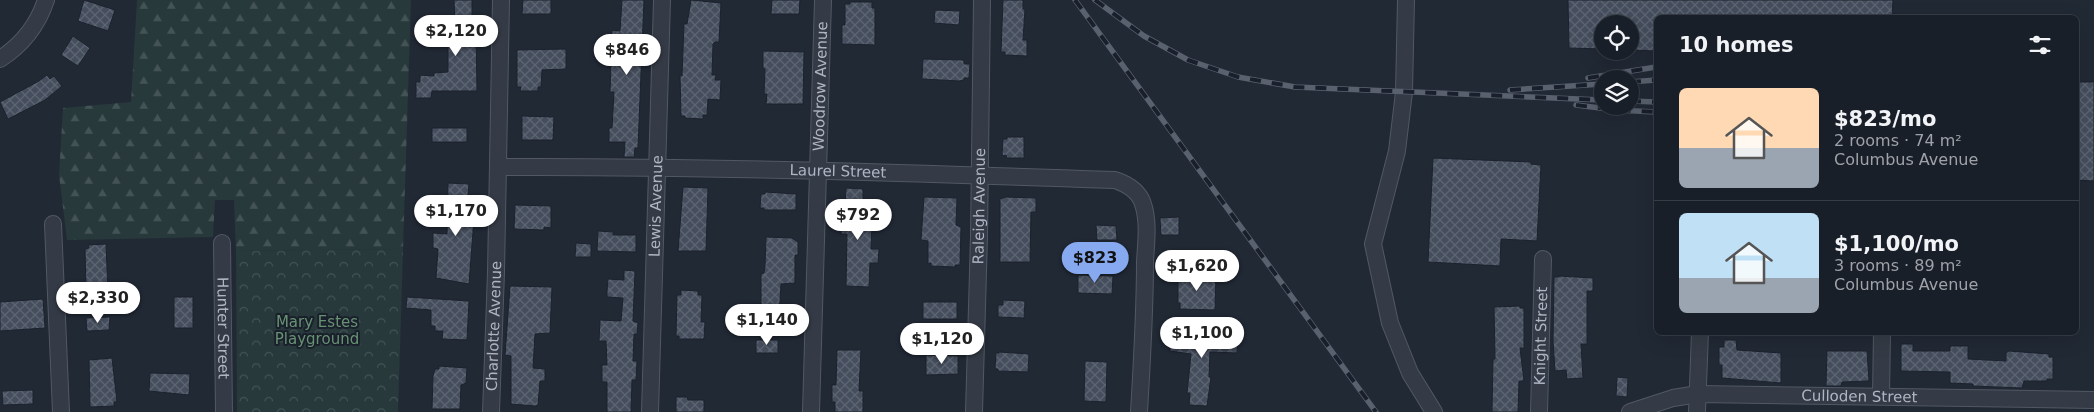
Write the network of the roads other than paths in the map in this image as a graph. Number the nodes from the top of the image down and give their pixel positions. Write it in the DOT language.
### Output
graph roads {
  1 [pos="46,0"];
  2 [pos="501,0"];
  3 [pos="662,0"];
  4 [pos="823,0"];
  5 [pos="982,0"];
  6 [pos="1406,0"];
  7 [pos="0,59"];
  8 [pos="498,167"];
  9 [pos="658,168"];
  10 [pos="819,172"];
  11 [pos="980,175"];
  12 [pos="53,224"];
  13 [pos="222,243"];
  14 [pos="1543,259"];
  15 [pos="1700,335"];
  16 [pos="1882,335"];
  17 [pos="1698,394"];
  18 [pos="1881,396"];
  19 [pos="2094,400"];
  20 [pos="2006,405"];
  21 [pos="61,412"];
  22 [pos="224,412"];
  23 [pos="491,412"];
  24 [pos="650,412"];
  25 [pos="811,412"];
  26 [pos="974,412"];
  27 [pos="1139,412"];
  28 [pos="1434,412"];
  29 [pos="1539,412"];
  30 [pos="1630,412"];
  31 [pos="1697,412"];
  1 -- 7 [label="street"];
  2 -- 8 [label="street, Charlotte Avenue"];
  3 -- 9 [label="street, Lewis Avenue"];
  4 -- 10 [label="street, Woodrow Avenue"];
  5 -- 11 [label="street, Raleigh Avenue"];
  6 -- 28 [label="street"];
  8 -- 9 [label="street, Laurel Street"];
  8 -- 23 [label="street, Charlotte Avenue"];
  9 -- 10 [label="street, Laurel Street"];
  9 -- 24 [label="street, Lewis Avenue"];
  10 -- 11 [label="street, Laurel Street"];
  10 -- 25 [label="street, Woodrow Avenue"];
  11 -- 26 [label="street, Raleigh Avenue"];
  11 -- 27 [label="street, Laurel Street"];
  12 -- 21 [label="street"];
  13 -- 22 [label="street, Hunter Street"];
  14 -- 29 [label="street, Knight Street"];
  15 -- 17 [label="street"];
  16 -- 18 [label="street"];
  17 -- 18 [label="street, Culloden Street"];
  17 -- 30 [label="street, Culloden Street"];
  17 -- 31 [label="street"];
  18 -- 20 [label="street, Culloden Street"];
  19 -- 20 [label="street, Culloden Street"];
}
